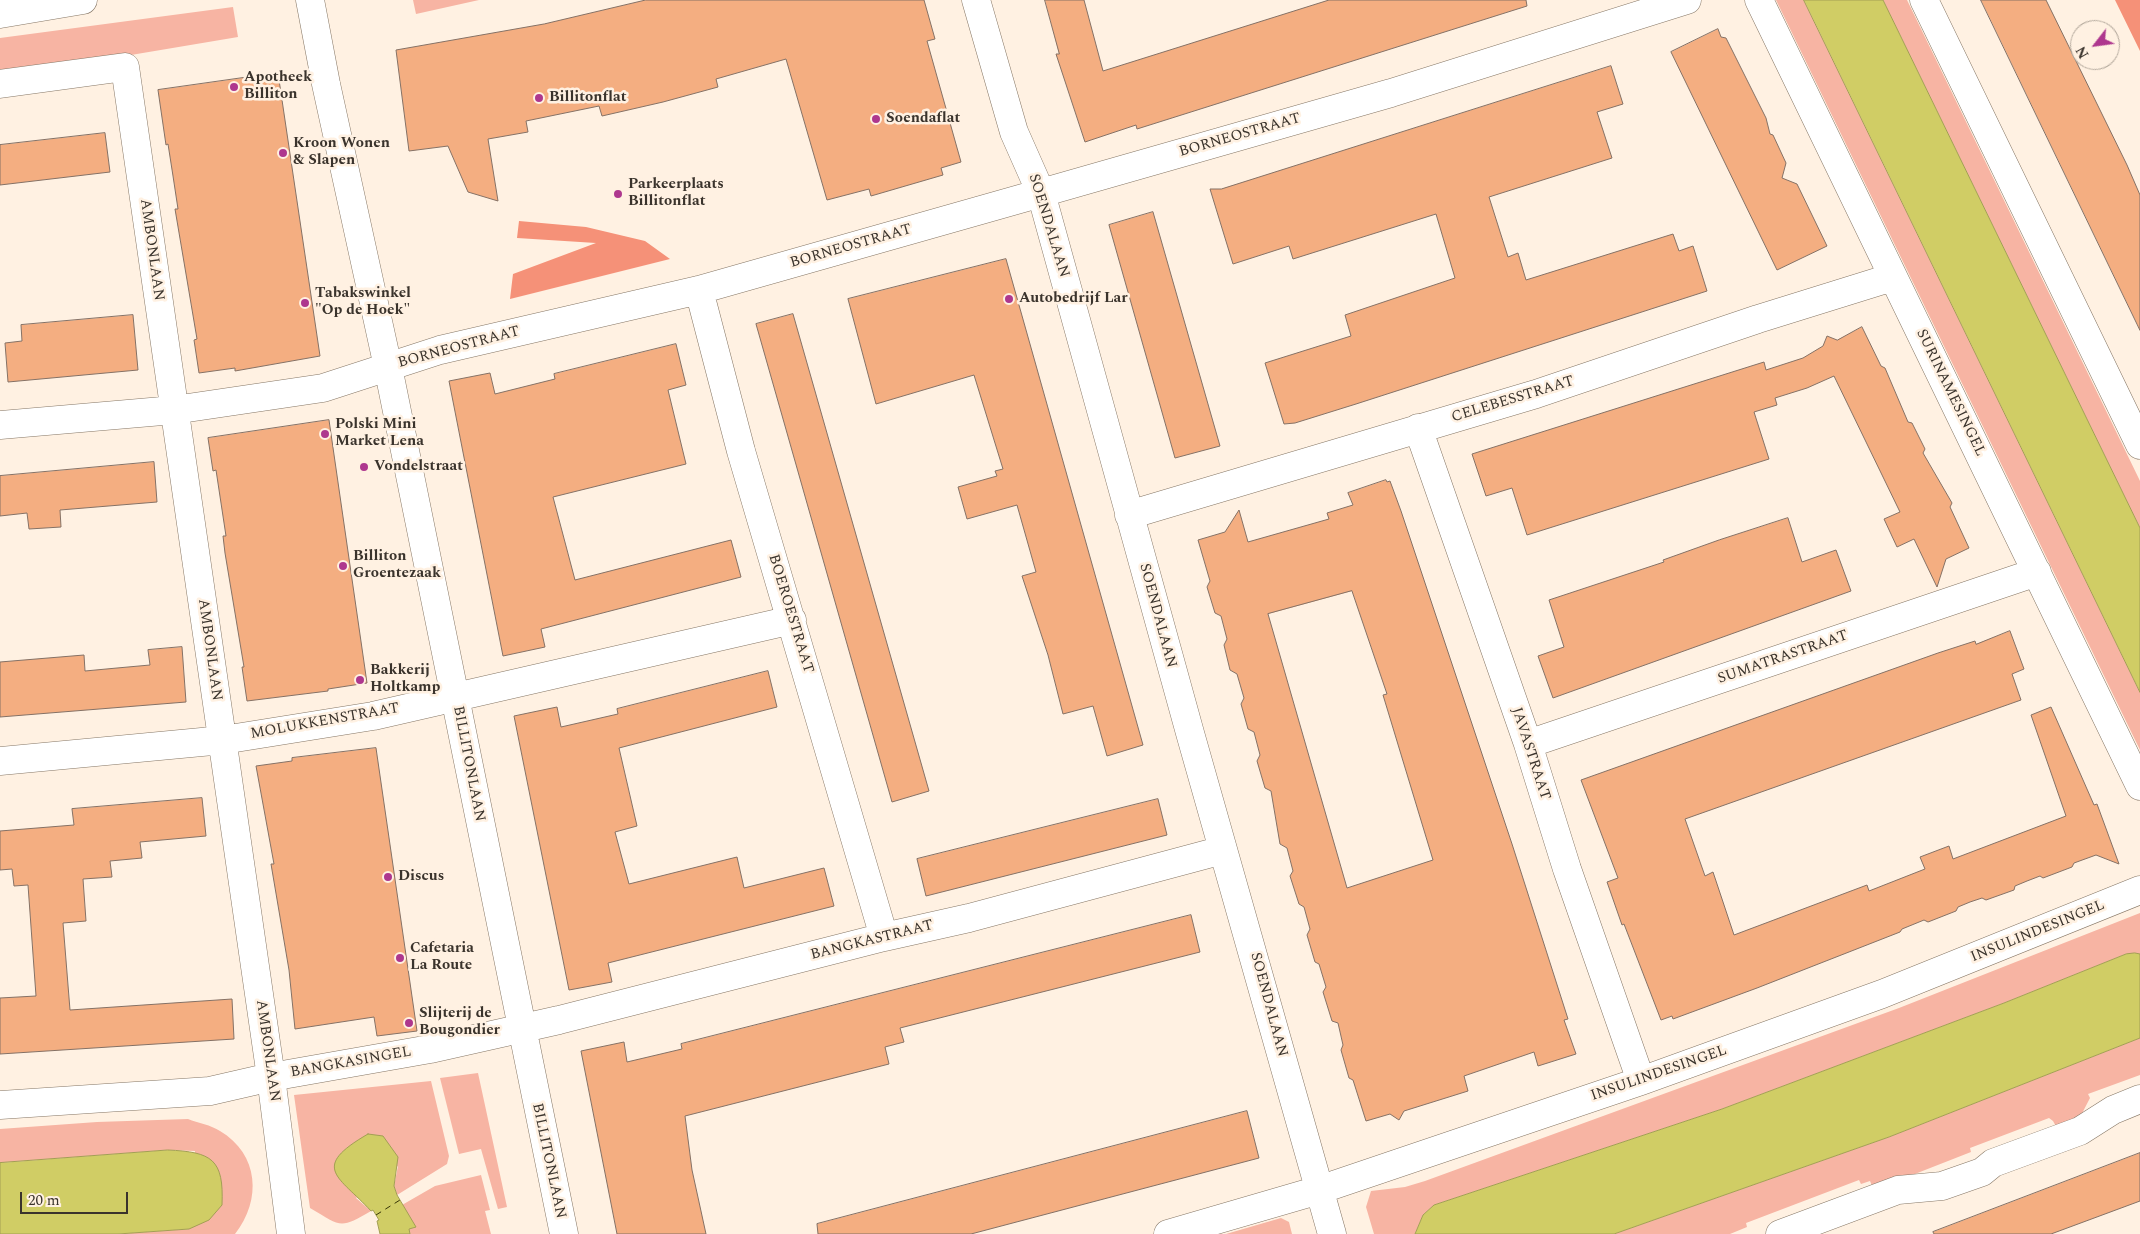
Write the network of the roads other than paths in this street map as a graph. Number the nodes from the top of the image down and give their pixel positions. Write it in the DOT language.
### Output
graph roads {
  1 [pos="83,0"];
  2 [pos="310,0"];
  3 [pos="976,0"];
  4 [pos="1687,0"];
  5 [pos="1759,0"];
  6 [pos="1924,0"];
  7 [pos="0,14"];
  8 [pos="0,84"];
  9 [pos="1041,193"];
  10 [pos="1893,277"];
  11 [pos="699,290"];
  12 [pos="388,367"];
  13 [pos="174,410"];
  14 [pos="0,425"];
  15 [pos="1418,428"];
  16 [pos="2140,445"];
  17 [pos="1129,515"];
  18 [pos="2037,572"];
  19 [pos="792,620"];
  20 [pos="454,698"];
  21 [pos="223,740"];
  22 [pos="1528,744"];
  23 [pos="0,761"];
  24 [pos="2140,786"];
  25 [pos="1223,850"];
  26 [pos="2140,890"];
  27 [pos="884,937"];
  28 [pos="521,1029"];
  29 [pos="271,1077"];
  30 [pos="1641,1081"];
  31 [pos="2140,1100"];
  32 [pos="0,1105"];
  33 [pos="1319,1190"];
  34 [pos="292,1234"];
  35 [pos="564,1234"];
  36 [pos="1168,1234"];
  37 [pos="1332,1234"];
  38 [pos="1780,1234"];
  1 -- 7 [label="street"];
  2 -- 12 [label="street, BILLITONLAAN"];
  3 -- 9 [label="street, SOENDALAAN"];
  4 -- 9 [label="street, BORNEOSTRAAT"];
  5 -- 10 [label="street, SURINAMESINGEL"];
  6 -- 16 [label="street"];
  8 -- 13 [label="street, AMBONLAAN"];
  9 -- 11 [label="street, BORNEOSTRAAT"];
  9 -- 17 [label="street, SOENDALAAN"];
  10 -- 15 [label="street, CELEBESSTRAAT"];
  10 -- 18 [label="street, SURINAMESINGEL"];
  11 -- 12 [label="street, BORNEOSTRAAT"];
  11 -- 19 [label="street, BOEROESTRAAT"];
  12 -- 13 [label="street, BORNEOSTRAAT"];
  12 -- 20 [label="street, BILLITONLAAN"];
  13 -- 14 [label="street, BORNEOSTRAAT"];
  13 -- 21 [label="street, AMBONLAAN"];
  15 -- 17 [label="street, CELEBESSTRAAT"];
  15 -- 22 [label="street, JAVASTRAAT"];
  17 -- 25 [label="street, SOENDALAAN"];
  18 -- 22 [label="street, SUMATRASTRAAT"];
  18 -- 24 [label="street, SURINAMESINGEL"];
  19 -- 20 [label="street, MOLUKKENSTRAAT"];
  19 -- 27 [label="street, BOEROESTRAAT"];
  20 -- 21 [label="street, MOLUKKENSTRAAT"];
  20 -- 28 [label="street, BILLITONLAAN"];
  21 -- 23 [label="street, MOLUKKENSTRAAT"];
  21 -- 29 [label="street, AMBONLAAN"];
  22 -- 30 [label="street, JAVASTRAAT"];
  25 -- 27 [label="street, BANGKASTRAAT"];
  25 -- 33 [label="street, SOENDALAAN"];
  26 -- 30 [label="street, INSULINDESINGEL"];
  27 -- 28 [label="street, BANGKASTRAAT"];
  28 -- 29 [label="street, BANGKASINGEL"];
  28 -- 35 [label="street, BILLITONLAAN"];
  29 -- 32 [label="street, BANGKASINGEL"];
  29 -- 34 [label="street, AMBONLAAN"];
  30 -- 33 [label="street, INSULINDESINGEL"];
  31 -- 38 [label="street"];
  33 -- 36 [label="street, INSULINDESINGEL"];
  33 -- 37 [label="street, SOENDALAAN"];
}
